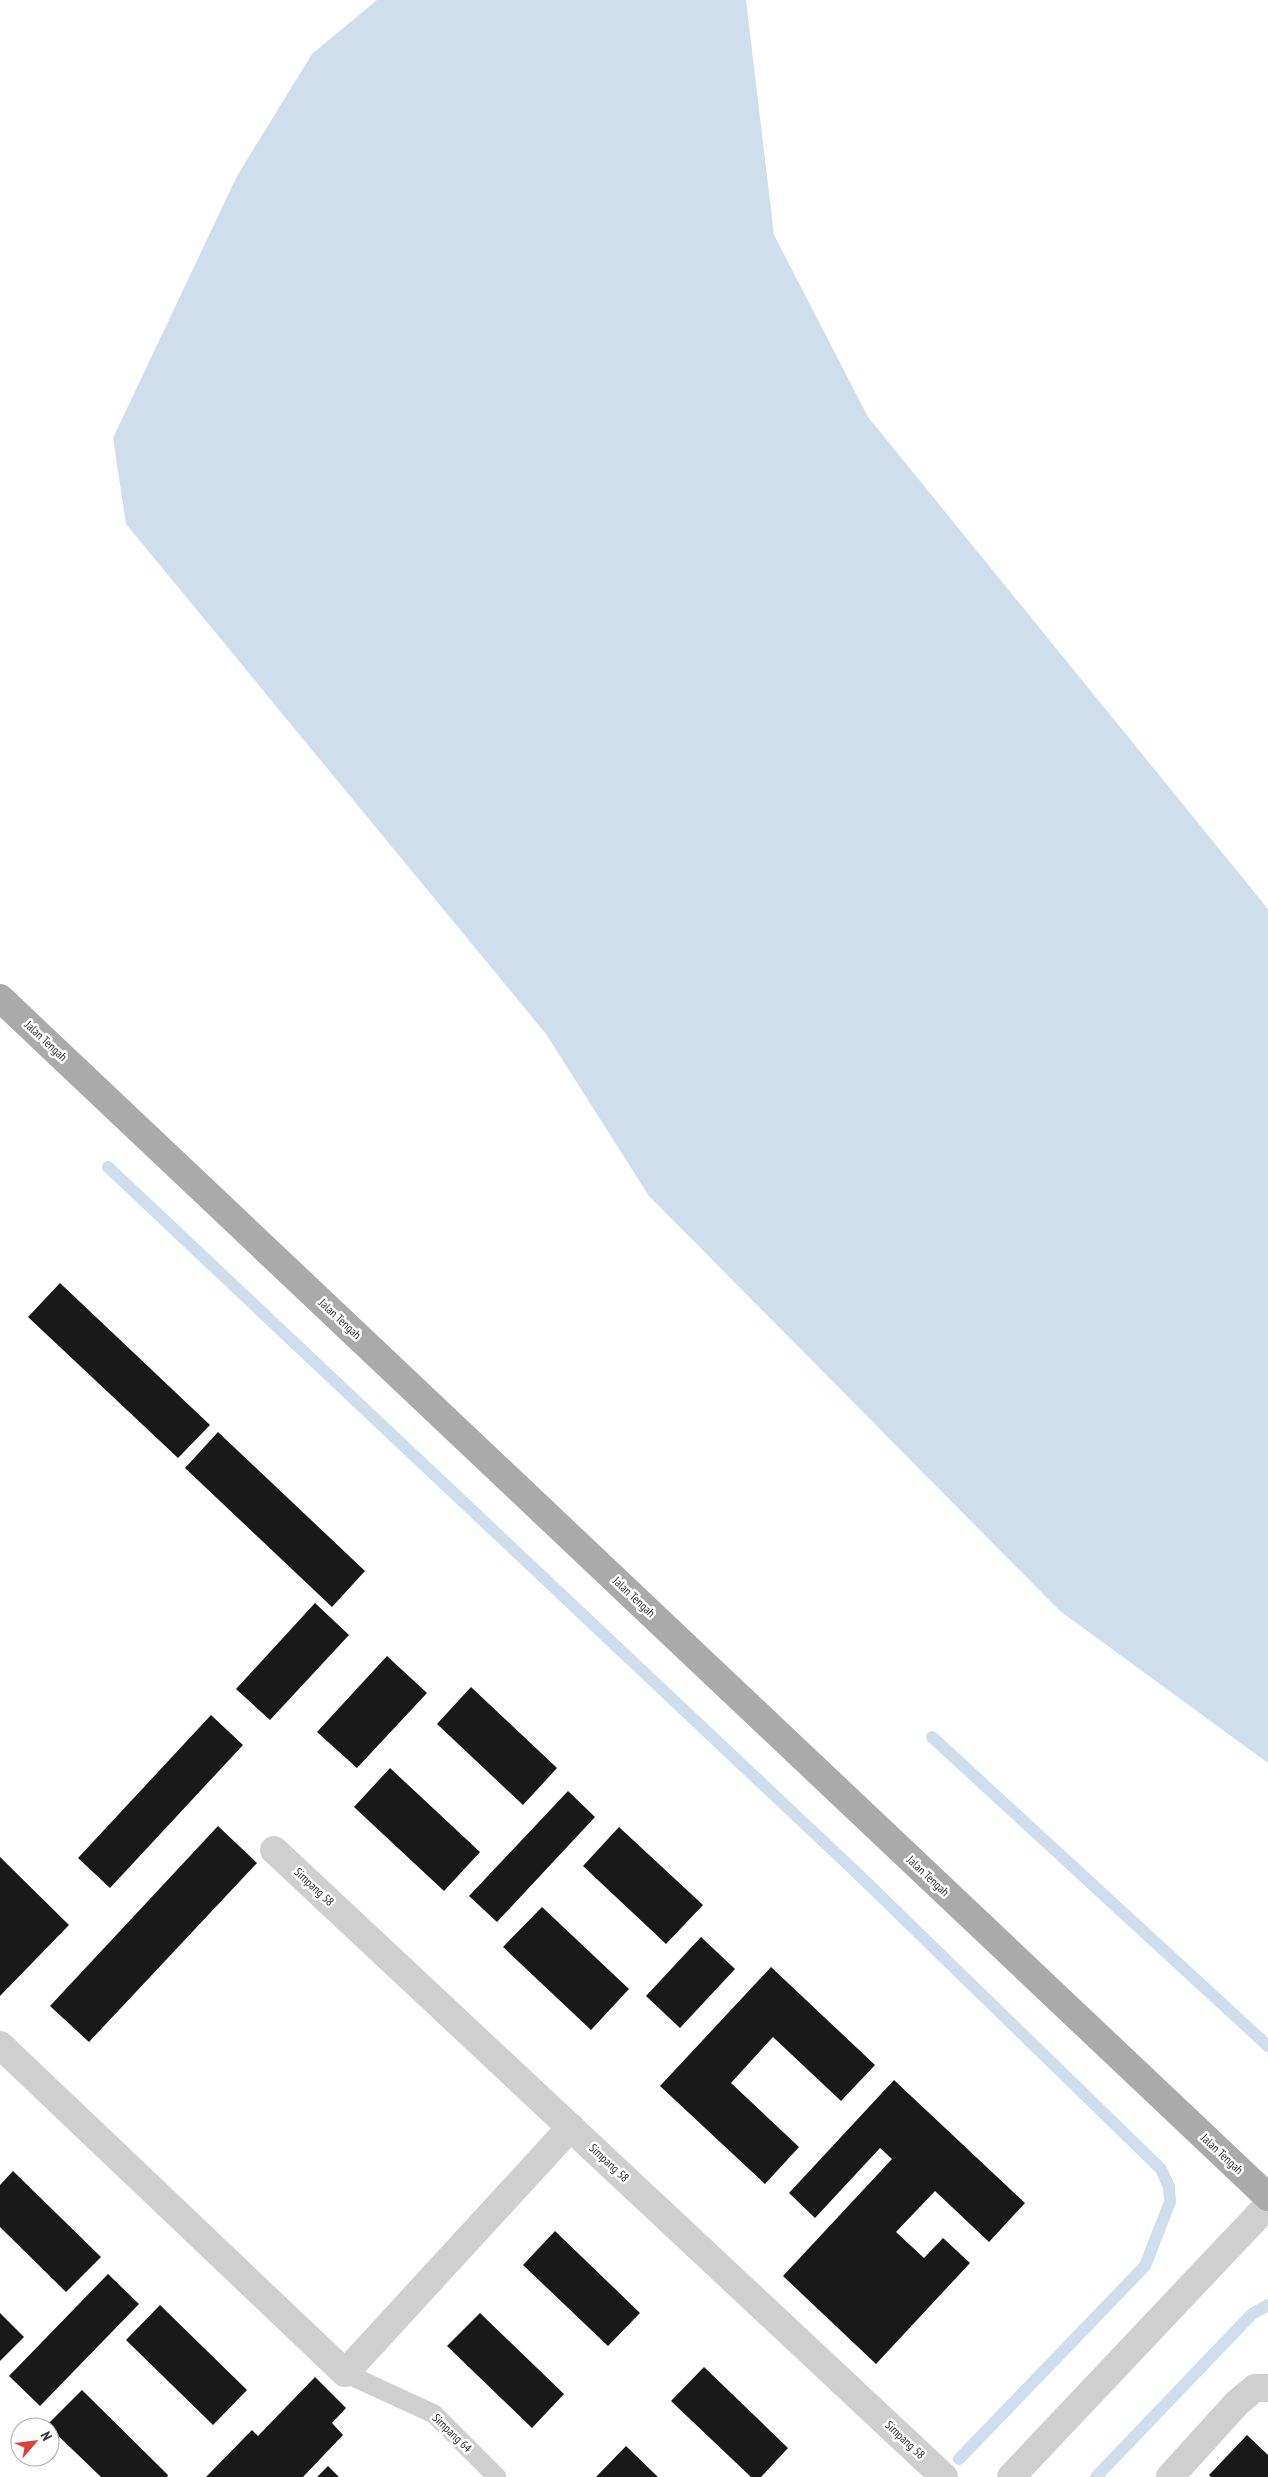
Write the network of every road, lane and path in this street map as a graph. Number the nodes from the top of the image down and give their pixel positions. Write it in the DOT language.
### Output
graph roads {
  1 [pos="0,998"];
  2 [pos="274,1850"];
  3 [pos="0,2045"];
  4 [pos="571,2128"];
  5 [pos="1268,2197"];
  6 [pos="1268,2205"];
  7 [pos="345,2373"];
  8 [pos="1268,2388"];
  9 [pos="497,2477"];
  10 [pos="944,2477"];
  11 [pos="1011,2477"];
  12 [pos="1170,2477"];
  1 -- 5 [label="main road, Jalan Tengah"];
  2 -- 4 [label="street, Simpang 58"];
  3 -- 7 [label="street"];
  4 -- 7 [label="street"];
  4 -- 10 [label="street, Simpang 58"];
  6 -- 11 [label="street"];
  7 -- 9 [label="lane, Simpang 64"];
  8 -- 12 [label="street"];
}
